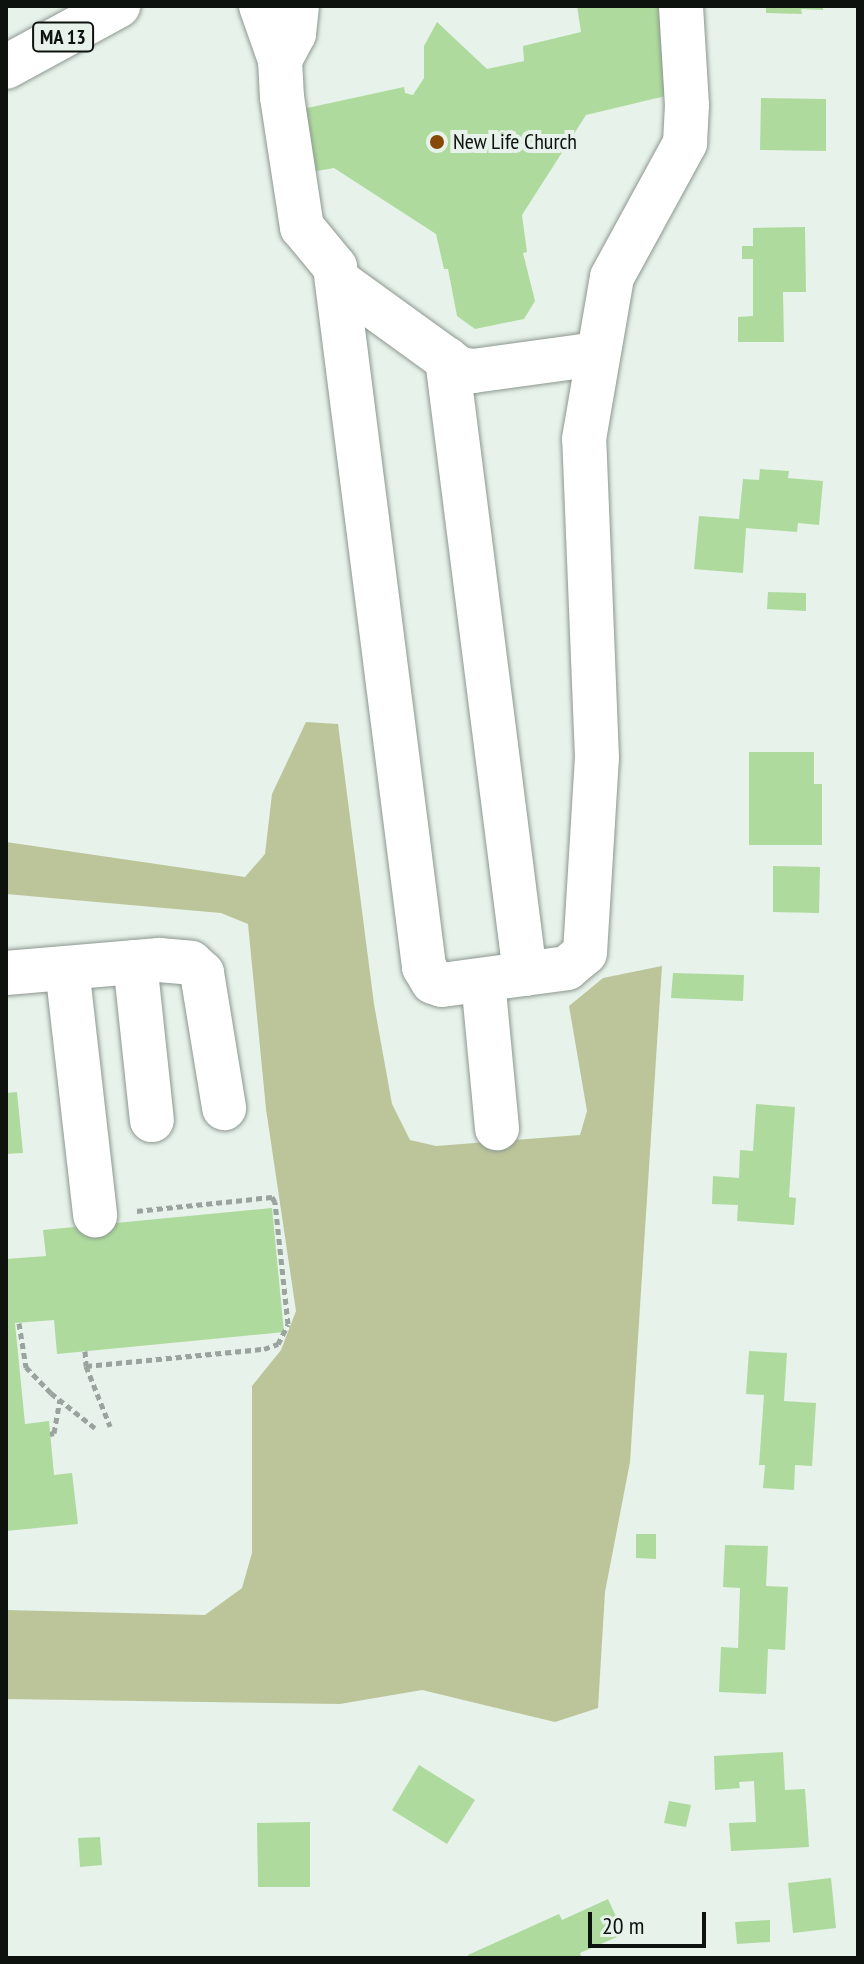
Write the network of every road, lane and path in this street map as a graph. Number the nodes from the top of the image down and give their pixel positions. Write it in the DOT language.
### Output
graph roads {
  1 [pos="118,6"];
  2 [pos="261,6"];
  3 [pos="297,6"];
  4 [pos="681,6"];
  5 [pos="280,60"];
  6 [pos="6,67"];
  7 [pos="337,280"];
  8 [pos="597,354"];
  9 [pos="447,359"];
  10 [pos="135,962"];
  11 [pos="67,968"];
  12 [pos="6,973"];
  13 [pos="504,977"];
  14 [pos="224,1108"];
  15 [pos="152,1120"];
  16 [pos="497,1128"];
  17 [pos="95,1215"];
  18 [pos="19,1323"];
  19 [pos="85,1351"];
  20 [pos="86,1366"];
  21 [pos="60,1400"];
  22 [pos="50,1434"];
  1 -- 6 [label="main road, MA 13"];
  2 -- 5 [label="main road"];
  3 -- 5 [label="main road"];
  4 -- 8 [label="main road"];
  5 -- 7 [label="main road"];
  7 -- 9 [label="main road"];
  7 -- 13 [label="main road"];
  8 -- 9 [label="main road"];
  8 -- 13 [label="main road"];
  9 -- 13 [label="main road"];
  10 -- 11 [label="main road"];
  10 -- 14 [label="main road"];
  10 -- 15 [label="main road"];
  11 -- 12 [label="main road"];
  11 -- 17 [label="main road"];
  13 -- 16 [label="main road"];
  17 -- 20 [label="path"];
  18 -- 21 [label="path"];
  19 -- 20 [label="path"];
  20 -- 21 [label="path"];
  21 -- 22 [label="path"];
}
